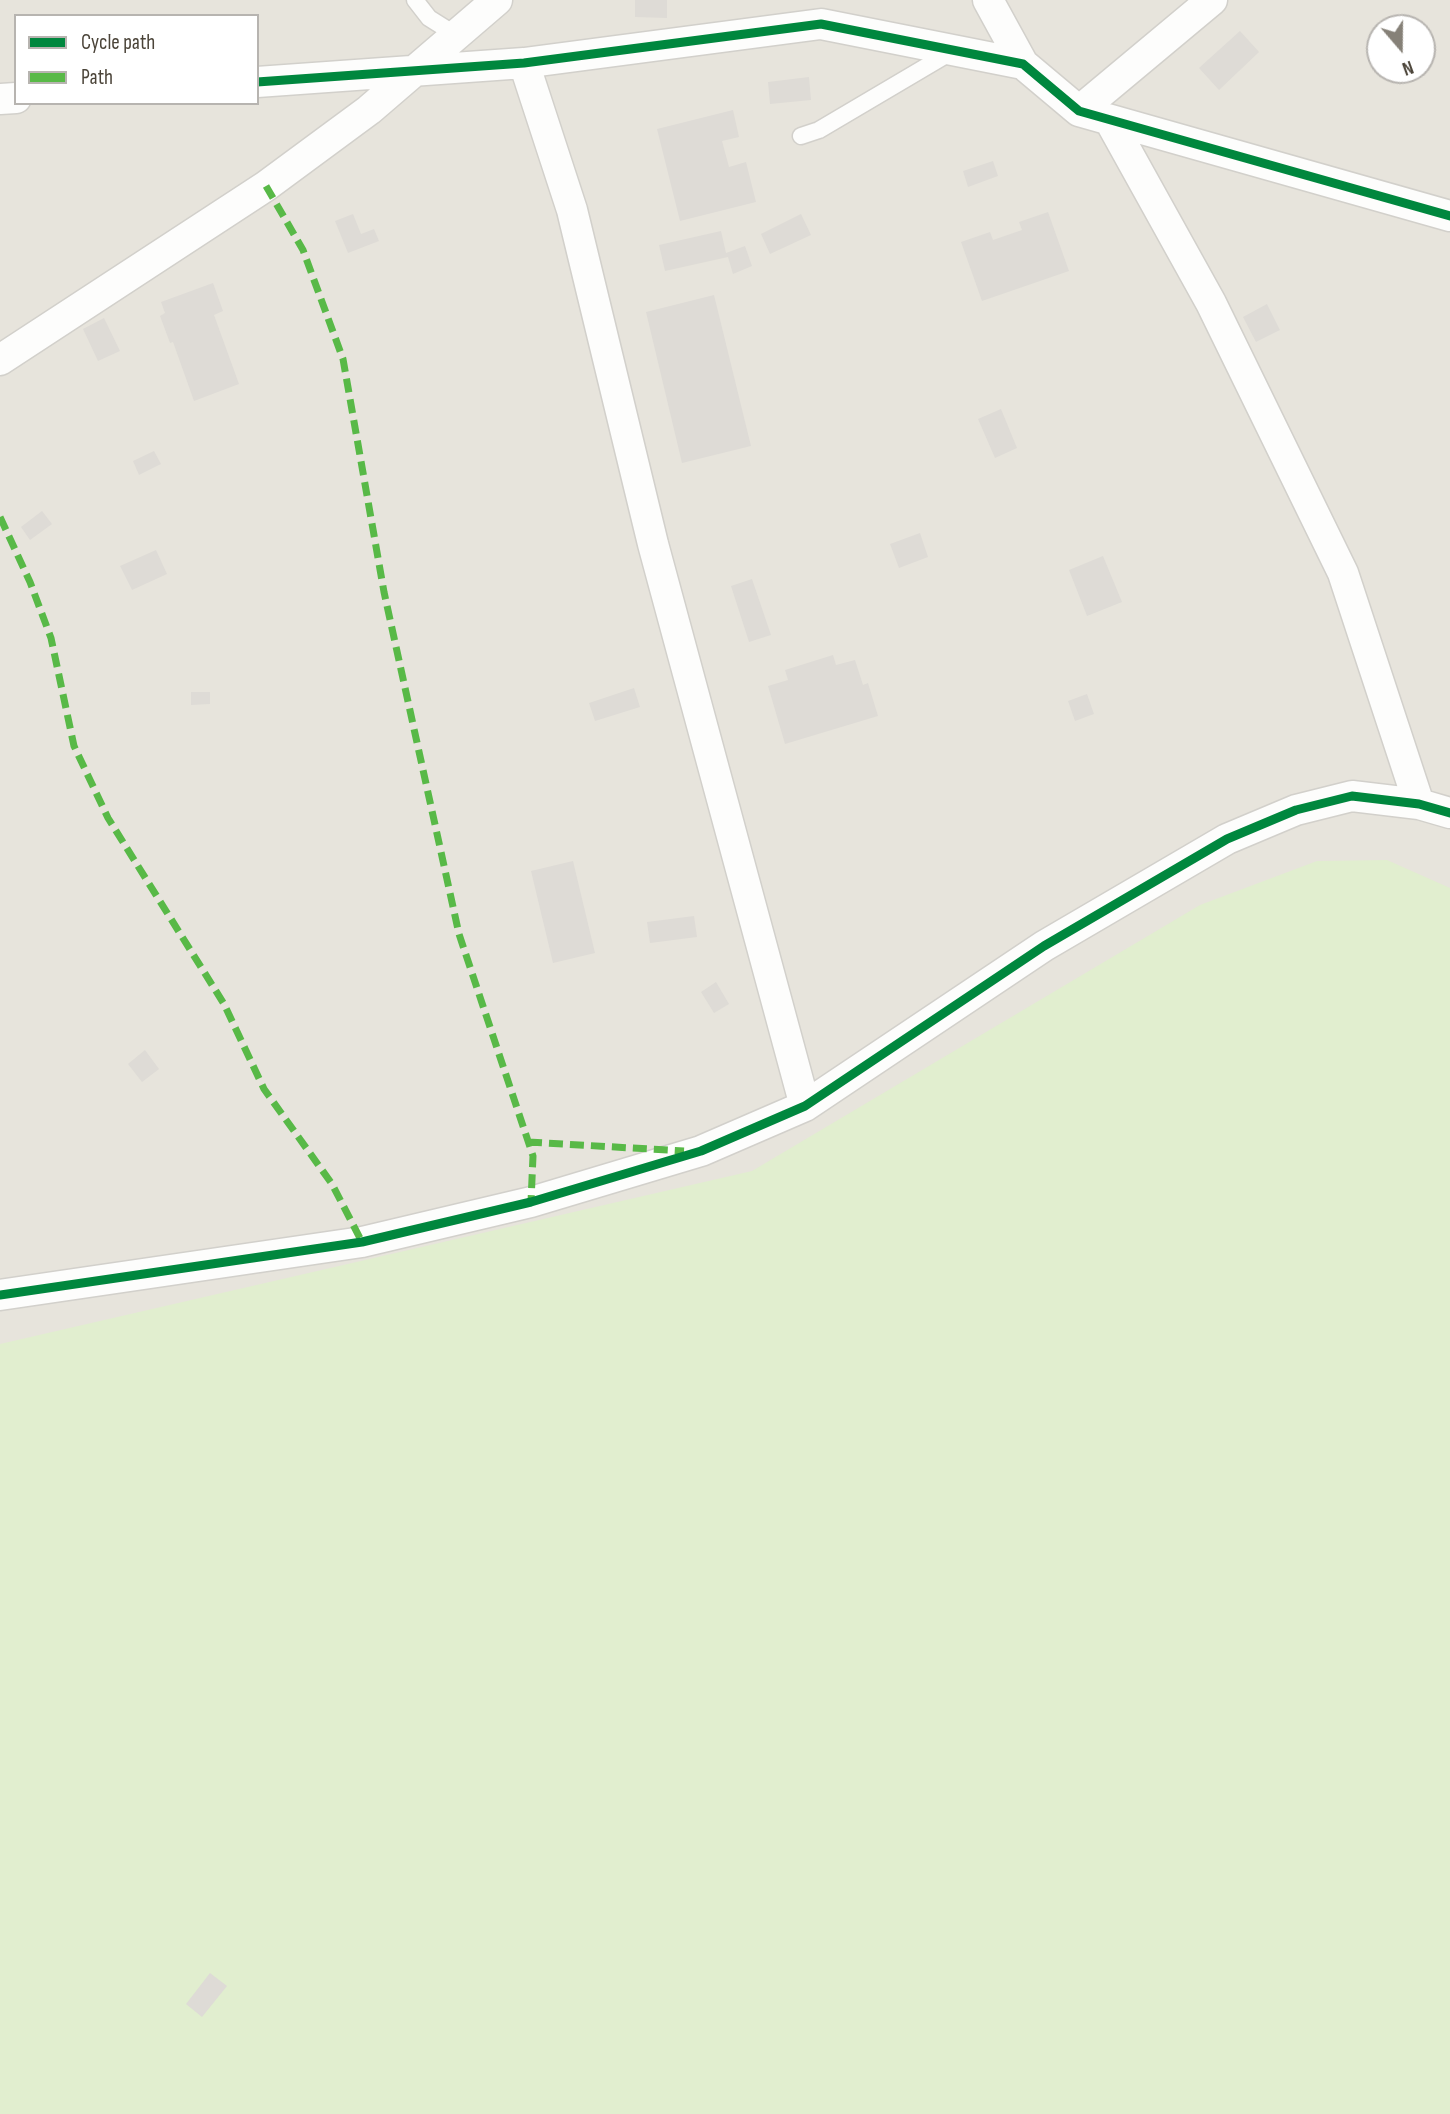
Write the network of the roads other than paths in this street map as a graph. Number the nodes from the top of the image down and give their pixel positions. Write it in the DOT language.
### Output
graph roads {
  1 [pos="415,0"];
  2 [pos="497,0"];
  3 [pos="988,0"];
  4 [pos="1212,0"];
  5 [pos="456,35"];
  6 [pos="953,51"];
  7 [pos="524,63"];
  8 [pos="1023,64"];
  9 [pos="415,72"];
  10 [pos="259,82"];
  11 [pos="1079,111"];
  12 [pos="1110,121"];
  13 [pos="801,136"];
  14 [pos="1450,216"];
  15 [pos="0,360"];
  16 [pos="1419,804"];
  17 [pos="1450,813"];
  18 [pos="805,1107"];
  19 [pos="0,1295"];
  1 -- 5 [label="lane"];
  2 -- 5 [label="street"];
  3 -- 8 [label="street"];
  4 -- 11 [label="street"];
  5 -- 9 [label="street"];
  6 -- 7 [label="street"];
  6 -- 8 [label="street"];
  6 -- 13 [label="lane"];
  7 -- 9 [label="street"];
  7 -- 18 [label="street"];
  8 -- 11 [label="street"];
  9 -- 10 [label="street"];
  9 -- 15 [label="street"];
  11 -- 12 [label="street"];
  12 -- 14 [label="street"];
  12 -- 16 [label="street"];
  16 -- 17 [label="street"];
  16 -- 18 [label="street"];
  18 -- 19 [label="street"];
}
